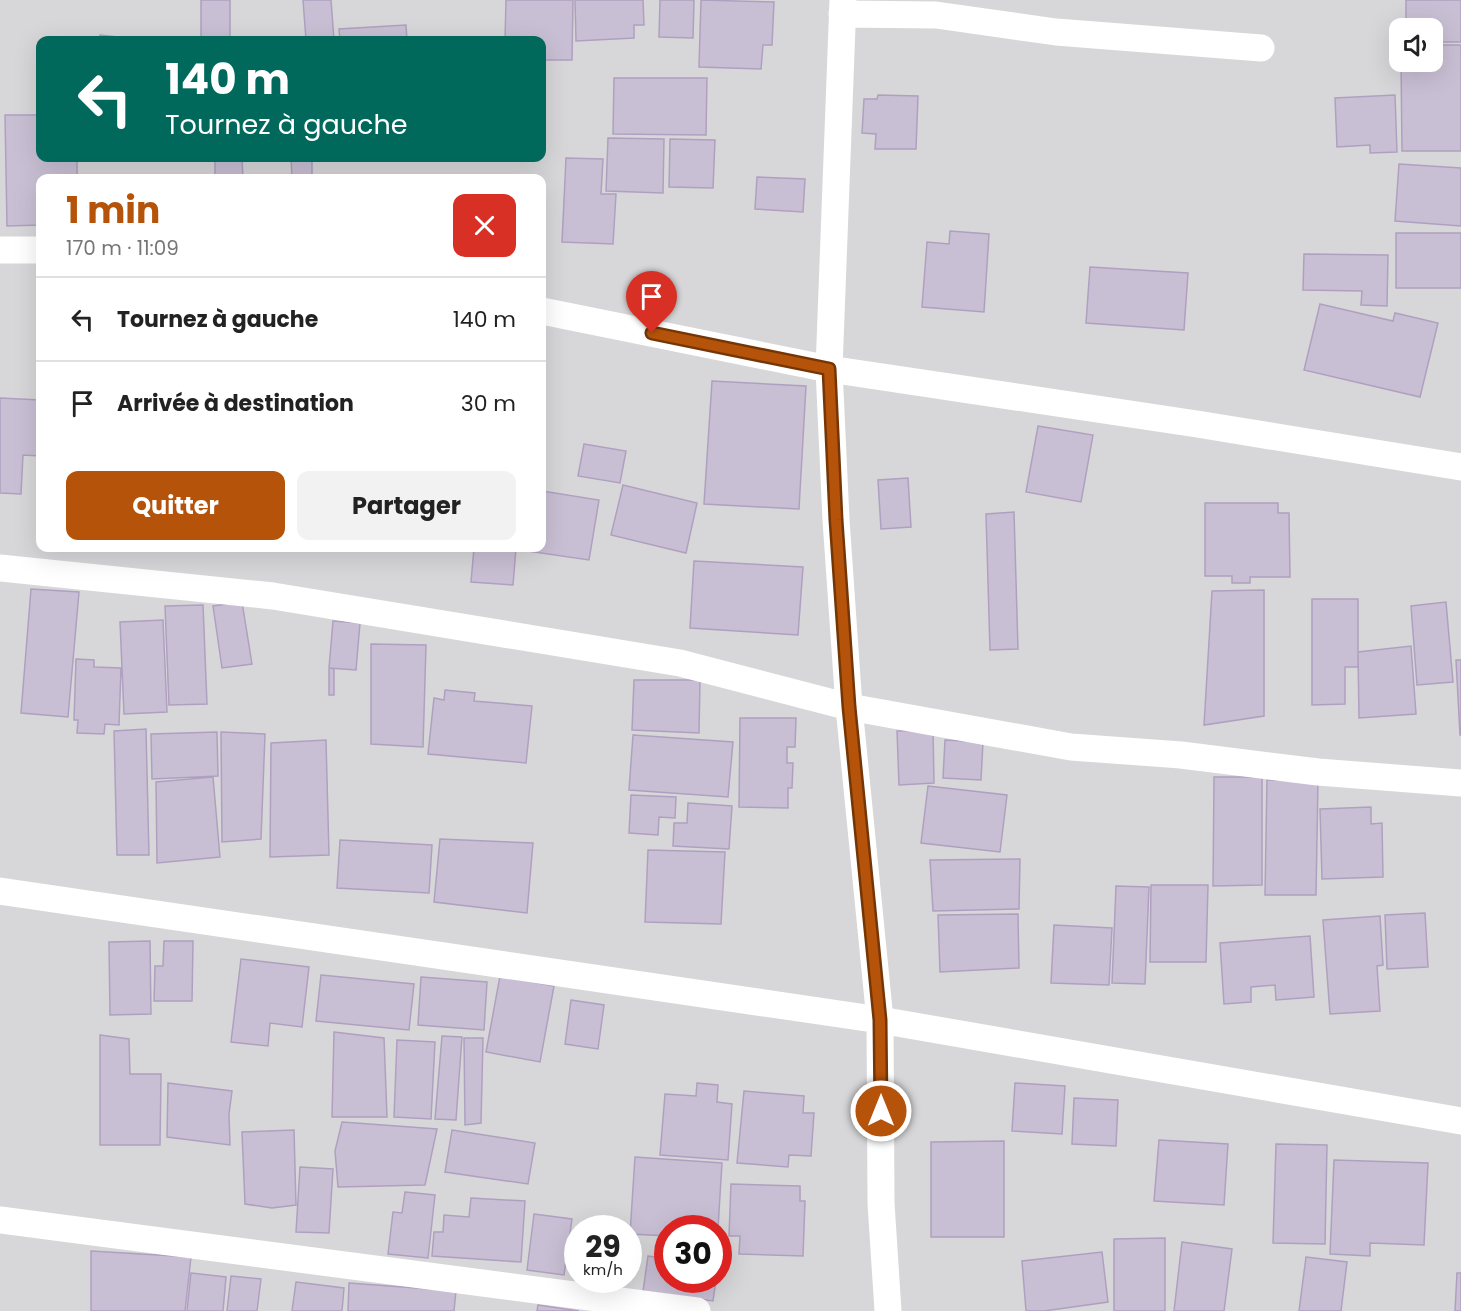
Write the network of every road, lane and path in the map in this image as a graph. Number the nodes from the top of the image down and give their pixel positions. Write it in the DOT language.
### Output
graph roads {
  1 [pos="843,7"];
  2 [pos="1261,48"];
  3 [pos="0,250"];
  4 [pos="36,250"];
  5 [pos="546,312"];
  6 [pos="829,369"];
  7 [pos="1461,466"];
  8 [pos="0,568"];
  9 [pos="849,707"];
  10 [pos="1461,783"];
  11 [pos="0,891"];
  12 [pos="880,1020"];
  13 [pos="1461,1121"];
  14 [pos="0,1220"];
  15 [pos="697,1311"];
  16 [pos="888,1311"];
  1 -- 2 [label="street"];
  1 -- 6 [label="street"];
  3 -- 4 [label="street"];
  5 -- 6 [label="street"];
  6 -- 7 [label="street"];
  6 -- 9 [label="street"];
  8 -- 9 [label="street"];
  9 -- 10 [label="street"];
  9 -- 12 [label="street"];
  11 -- 12 [label="street"];
  12 -- 13 [label="street"];
  12 -- 16 [label="street"];
  14 -- 15 [label="street"];
}
